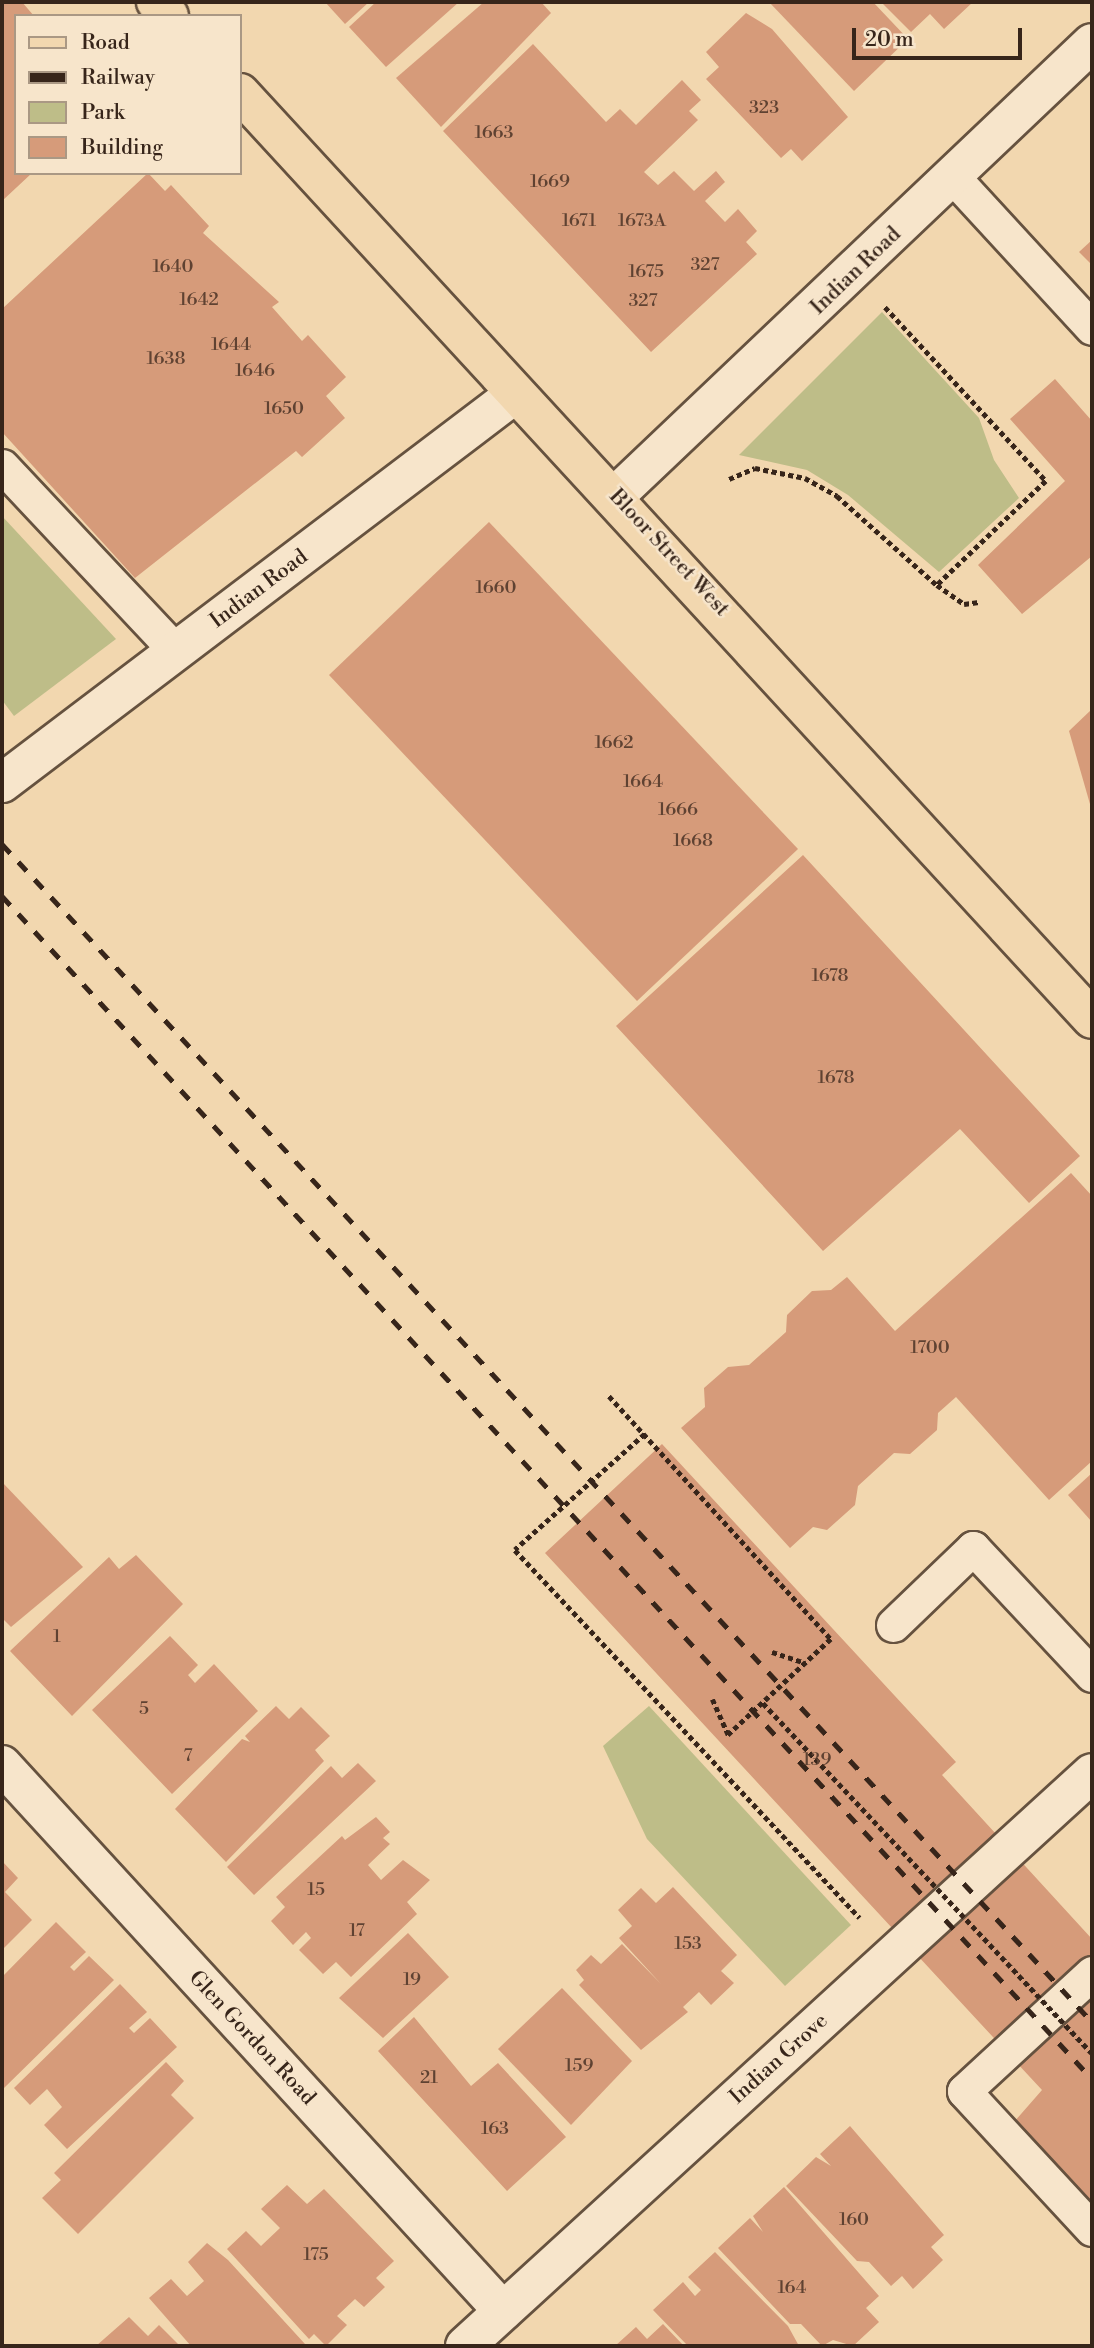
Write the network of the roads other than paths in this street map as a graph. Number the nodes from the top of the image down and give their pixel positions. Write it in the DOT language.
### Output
graph roads {
  1 [pos="1092,43"];
  2 [pos="242,95"];
  3 [pos="953,177"];
  4 [pos="1092,328"];
  5 [pos="515,394"];
  6 [pos="2,466"];
  7 [pos="615,495"];
  8 [pos="176,651"];
  9 [pos="2,783"];
  10 [pos="1092,1019"];
  11 [pos="893,1625"];
  12 [pos="1092,1675"];
  13 [pos="2,1765"];
  14 [pos="1092,1773"];
  15 [pos="1092,1973"];
  16 [pos="1092,2229"];
  17 [pos="503,2311"];
  18 [pos="466,2346"];
  1 -- 3 [label="street, Indian Road"];
  2 -- 5 [label="main road, Bloor Street West"];
  3 -- 4 [label="lane"];
  3 -- 7 [label="street, Indian Road"];
  5 -- 7 [label="main road, Bloor Street West"];
  5 -- 8 [label="street, Indian Road"];
  6 -- 8 [label="lane"];
  7 -- 10 [label="main road, Bloor Street West"];
  8 -- 9 [label="street, Indian Road"];
  11 -- 12 [label="lane"];
  13 -- 17 [label="street, Glen Gordon Road"];
  14 -- 17 [label="street, Indian Grove"];
  15 -- 16 [label="lane"];
  17 -- 18 [label="street, Indian Grove"];
}
